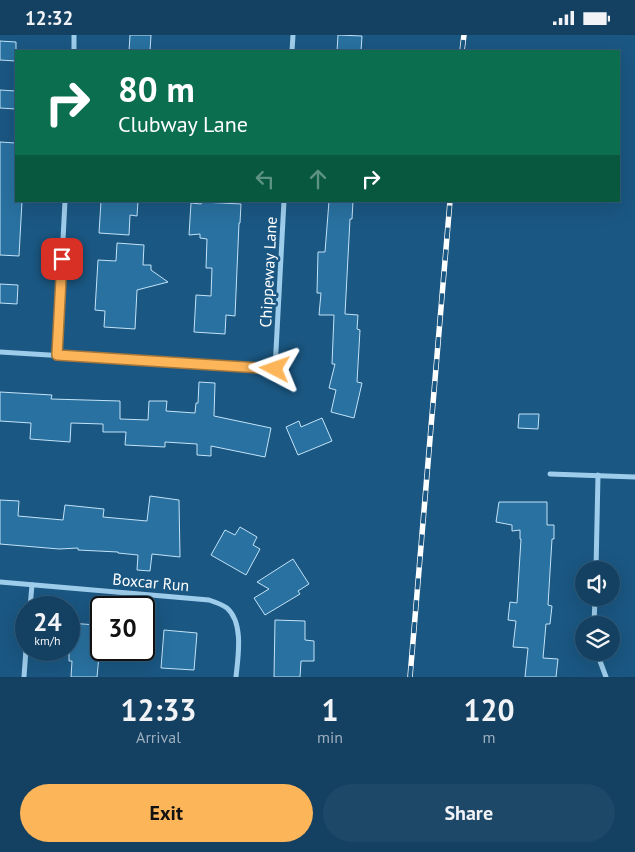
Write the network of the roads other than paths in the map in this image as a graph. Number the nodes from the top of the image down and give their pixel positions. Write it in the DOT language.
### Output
graph roads {
  1 [pos="74,35"];
  2 [pos="293,35"];
  3 [pos="74,50"];
  4 [pos="292,50"];
  5 [pos="65,202"];
  6 [pos="284,202"];
  7 [pos="0,352"];
  8 [pos="57,355"];
  9 [pos="550,474"];
  10 [pos="598,475"];
  11 [pos="635,477"];
  12 [pos="596,561"];
  13 [pos="0,582"];
  14 [pos="32,585"];
  15 [pos="31,596"];
  16 [pos="25,661"];
  17 [pos="600,661"];
  18 [pos="24,677"];
  19 [pos="236,677"];
  20 [pos="606,677"];
  1 -- 3 [label="street"];
  2 -- 4 [label="street"];
  5 -- 8 [label="street"];
  6 -- 8 [label="street, Chippeway Lane"];
  7 -- 8 [label="street, Chippeway Lane"];
  9 -- 10 [label="street"];
  10 -- 11 [label="street"];
  10 -- 12 [label="street"];
  13 -- 14 [label="street, Boxcar Run"];
  14 -- 15 [label="street"];
  14 -- 19 [label="street, Boxcar Run"];
  16 -- 18 [label="street"];
  17 -- 20 [label="street"];
}
